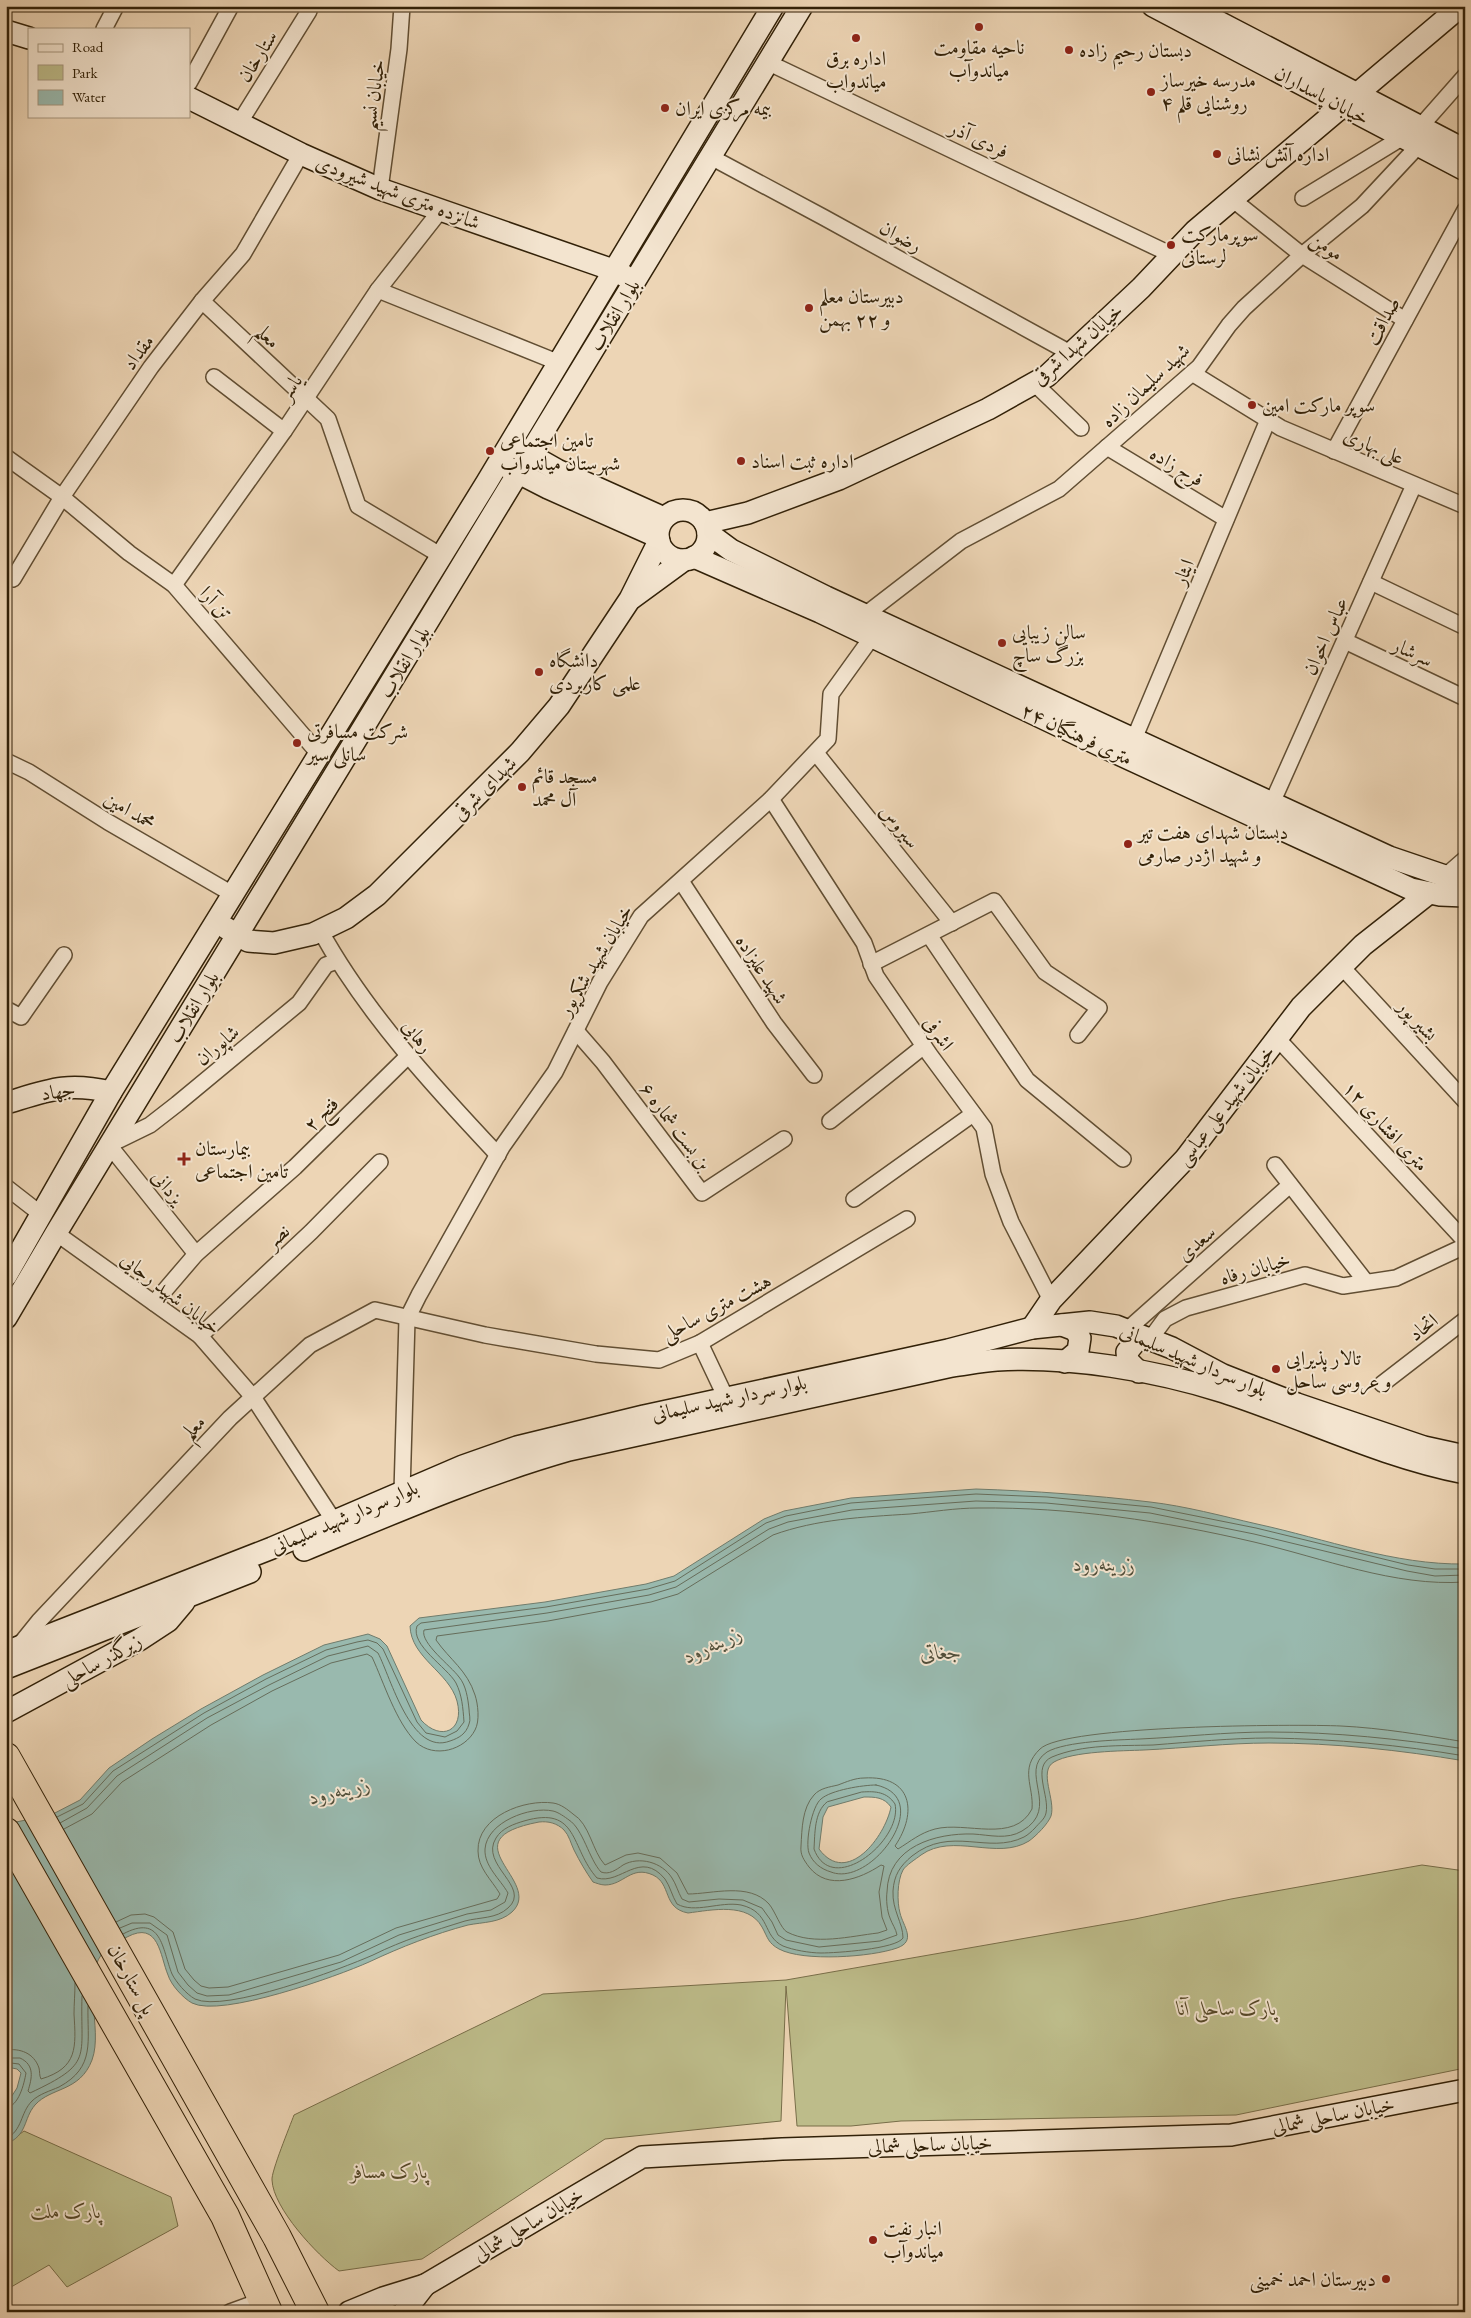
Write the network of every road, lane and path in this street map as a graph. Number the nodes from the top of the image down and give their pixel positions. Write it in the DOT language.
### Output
graph roads {
  1 [pos="116,6"];
  2 [pos="231,6"];
  3 [pos="402,6"];
  4 [pos="773,6"];
  5 [pos="802,6"];
  6 [pos="1153,6"];
  7 [pos="1188,6"];
  8 [pos="1461,6"];
  9 [pos="309,12"];
  10 [pos="105,28"];
  11 [pos="6,31"];
  12 [pos="28,38"];
  13 [pos="768,62"];
  14 [pos="1465,76"];
  15 [pos="190,81"];
  16 [pos="190,98"];
  17 [pos="1350,100"];
  18 [pos="240,122"];
  19 [pos="1414,136"];
  20 [pos="1465,150"];
  21 [pos="301,154"];
  22 [pos="709,156"];
  23 [pos="1465,170"];
  24 [pos="380,189"];
  25 [pos="1303,198"];
  26 [pos="1232,199"];
  27 [pos="1465,210"];
  28 [pos="440,211"];
  29 [pos="1172,255"];
  30 [pos="1302,255"];
  31 [pos="613,270"];
  32 [pos="634,281"];
  33 [pos="378,290"];
  34 [pos="202,301"];
  35 [pos="1405,320"];
  36 [pos="1072,354"];
  37 [pos="557,362"];
  38 [pos="1192,373"];
  39 [pos="214,377"];
  40 [pos="1034,383"];
  41 [pos="306,400"];
  42 [pos="1268,420"];
  43 [pos="1081,428"];
  44 [pos="284,431"];
  45 [pos="509,444"];
  46 [pos="1107,447"];
  47 [pos="1334,451"];
  48 [pos="530,455"];
  49 [pos="6,457"];
  50 [pos="498,462"];
  51 [pos="519,473"];
  52 [pos="1414,485"];
  53 [pos="62,497"];
  54 [pos="1465,506"];
  55 [pos="1226,519"];
  56 [pos="706,528"];
  57 [pos="660,532"];
  58 [pos="440,555"];
  59 [pos="689,559"];
  60 [pos="13,579"];
  61 [pos="1371,582"];
  62 [pos="174,585"];
  63 [pos="630,599"];
  64 [pos="866,615"];
  65 [pos="1465,628"];
  66 [pos="872,637"];
  67 [pos="1344,641"];
  68 [pos="1465,698"];
  69 [pos="1134,739"];
  70 [pos="320,754"];
  71 [pos="816,754"];
  72 [pos="6,761"];
  73 [pos="771,798"];
  74 [pos="1268,812"];
  75 [pos="1465,859"];
  76 [pos="1455,876"];
  77 [pos="681,881"];
  78 [pos="1429,893"];
  79 [pos="234,895"];
  80 [pos="1465,896"];
  81 [pos="216,923"];
  82 [pos="952,923"];
  83 [pos="320,930"];
  84 [pos="237,935"];
  85 [pos="929,935"];
  86 [pos="64,955"];
  87 [pos="337,961"];
  88 [pos="872,964"];
  89 [pos="1342,966"];
  90 [pos="6,1009"];
  91 [pos="576,1031"];
  92 [pos="1078,1035"];
  93 [pos="1277,1038"];
  94 [pos="924,1046"];
  95 [pos="408,1056"];
  96 [pos="814,1075"];
  97 [pos="111,1092"];
  98 [pos="1465,1101"];
  99 [pos="6,1103"];
  100 [pos="973,1114"];
  101 [pos="830,1121"];
  102 [pos="784,1139"];
  103 [pos="109,1145"];
  104 [pos="498,1155"];
  105 [pos="1123,1159"];
  106 [pos="380,1162"];
  107 [pos="1275,1166"];
  108 [pos="1290,1185"];
  109 [pos="6,1187"];
  110 [pos="854,1199"];
  111 [pos="42,1216"];
  112 [pos="907,1219"];
  113 [pos="56,1233"];
  114 [pos="1465,1241"];
  115 [pos="1465,1246"];
  116 [pos="196,1254"];
  117 [pos="6,1276"];
  118 [pos="1366,1282"];
  119 [pos="1051,1300"];
  120 [pos="154,1303"];
  121 [pos="6,1318"];
  122 [pos="407,1318"];
  123 [pos="1465,1320"];
  124 [pos="1062,1325"];
  125 [pos="1032,1328"];
  126 [pos="1127,1330"];
  127 [pos="200,1336"];
  128 [pos="1151,1338"];
  129 [pos="700,1343"];
  130 [pos="1065,1362"];
  131 [pos="1140,1372"];
  132 [pos="1382,1384"];
  133 [pos="253,1396"];
  134 [pos="726,1398"];
  135 [pos="1465,1456"];
  136 [pos="1465,1473"];
  137 [pos="402,1492"];
  138 [pos="334,1521"];
  139 [pos="187,1598"];
  140 [pos="67,1637"];
  141 [pos="12,1649"];
  142 [pos="6,1668"];
  143 [pos="6,1712"];
  144 [pos="6,1758"];
  145 [pos="6,1832"];
  146 [pos="1465,2090"];
  147 [pos="425,2285"];
  148 [pos="265,2306"];
  149 [pos="230,2312"];
  150 [pos="315,2312"];
  151 [pos="349,2312"];
  152 [pos="404,2312"];
  1 -- 10 [label="street"];
  2 -- 15 [label="street"];
  3 -- 24 [label="street, خیابان نسیم"];
  4 -- 31 [label="main road, بلوار انقلاب"];
  5 -- 13 [label="main road, بلوار انقلاب"];
  6 -- 17 [label="main road, خیابان پاسداران"];
  7 -- 17 [label="main road, خیابان پاسداران"];
  8 -- 17 [label="main road, خیابان شهدا شرقی"];
  9 -- 18 [label="street, ستارخان"];
  11 -- 12 [label="main road"];
  13 -- 22 [label="main road, بلوار انقلاب"];
  13 -- 29 [label="street, فردی آذر"];
  14 -- 19 [label="street, شهید سلیمان زاده"];
  16 -- 18 [label="main road, شانزده متری شهید شیرودی"];
  17 -- 19 [label="main road"];
  17 -- 26 [label="main road, خیابان شهدا شرقی"];
  18 -- 21 [label="main road, شانزده متری شهید شیرودی"];
  19 -- 20 [label="main road"];
  19 -- 23 [label="main road"];
  19 -- 25 [label="street"];
  19 -- 30 [label="street, شهید سلیمان زاده"];
  21 -- 24 [label="main road, شانزده متری شهید شیرودی"];
  21 -- 34 [label="street, مقداد"];
  22 -- 32 [label="main road, بلوار انقلاب"];
  22 -- 36 [label="street, رضوان"];
  24 -- 28 [label="main road, شانزده متری شهید شیرودی"];
  26 -- 29 [label="main road, خیابان شهدا شرقی"];
  26 -- 30 [label="street, مومن"];
  27 -- 35 [label="street, صداقت"];
  28 -- 31 [label="main road, شانزده متری شهید شیرودی"];
  28 -- 33 [label="street, یاسر"];
  29 -- 36 [label="main road, خیابان شهدا شرقی"];
  30 -- 35 [label="street, مومن"];
  30 -- 38 [label="street, شهید سلیمان زاده"];
  31 -- 32 [label="main road, شانزده متری شهید شیرودی"];
  31 -- 37 [label="main road, بلوار انقلاب"];
  32 -- 48 [label="main road, بلوار انقلاب"];
  33 -- 37 [label="street"];
  33 -- 41 [label="street, یاسر"];
  34 -- 41 [label="street, معلم"];
  34 -- 53 [label="street, مقداد"];
  35 -- 47 [label="street, صداقت"];
  36 -- 40 [label="main road, خیابان شهدا شرقی"];
  37 -- 45 [label="main road, بلوار انقلاب"];
  38 -- 42 [label="street, علی بهاری"];
  38 -- 46 [label="street, شهید سلیمان زاده"];
  39 -- 44 [label="street"];
  40 -- 43 [label="street"];
  40 -- 56 [label="main road, خیابان شهدا شرقی"];
  41 -- 44 [label="street, یاسر"];
  41 -- 58 [label="street, معلم"];
  42 -- 47 [label="street, علی بهاری"];
  42 -- 55 [label="street, ایثار"];
  44 -- 62 [label="street, یاسر"];
  45 -- 48 [label="main road"];
  45 -- 50 [label="main road, بلوار انقلاب"];
  46 -- 55 [label="street, فرج زاده"];
  46 -- 64 [label="street, شهید سلیمان زاده"];
  47 -- 52 [label="street, علی بهاری"];
  48 -- 51 [label="main road, بلوار انقلاب"];
  48 -- 57 [label="main road"];
  49 -- 53 [label="street, تن آرا"];
  50 -- 51 [label="main road"];
  50 -- 58 [label="main road, بلوار انقلاب"];
  51 -- 57 [label="main road"];
  51 -- 84 [label="main road, بلوار انقلاب"];
  52 -- 54 [label="street, علی بهاری"];
  52 -- 61 [label="street, عباس اخوان"];
  53 -- 60 [label="street, مقداد"];
  53 -- 62 [label="street, تن آرا"];
  55 -- 69 [label="street, ایثار"];
  56 -- 57 [label="main road"];
  56 -- 59 [label="main road"];
  56 -- 64 [label="main road, ۲۴ متری فرهنگیان"];
  57 -- 59 [label="main road"];
  57 -- 63 [label="main road, شهدای شرقی"];
  58 -- 70 [label="main road, بلوار انقلاب"];
  59 -- 63 [label="main road"];
  59 -- 66 [label="main road, ۲۴ متری فرهنگیان"];
  61 -- 65 [label="street"];
  61 -- 67 [label="street, عباس اخوان"];
  62 -- 70 [label="street, تن آرا"];
  63 -- 83 [label="main road, شهدای شرقی"];
  64 -- 69 [label="main road, ۲۴ متری فرهنگیان"];
  66 -- 71 [label="street, خیابان شهید شکرپور"];
  66 -- 74 [label="main road, ۲۴ متری فرهنگیان"];
  67 -- 68 [label="street, سرشار"];
  67 -- 74 [label="street, عباس اخوان"];
  69 -- 74 [label="main road, ۲۴ متری فرهنگیان"];
  70 -- 79 [label="main road, بلوار انقلاب"];
  71 -- 73 [label="street, خیابان شهید شکرپور"];
  71 -- 82 [label="street, سیروس"];
  72 -- 79 [label="street, محمد امین"];
  73 -- 77 [label="street, خیابان شهید شکرپور"];
  73 -- 88 [label="street, اشرفی"];
  74 -- 76 [label="main road, ۲۴ متری فرهنگیان"];
  74 -- 78 [label="main road, ۲۴ متری فرهنگیان"];
  75 -- 76 [label="street"];
  76 -- 78 [label="street"];
  77 -- 91 [label="street, خیابان شهید شکرپور"];
  77 -- 96 [label="street, شهید علیزاده"];
  78 -- 80 [label="main road, ۲۴ متری فرهنگیان"];
  78 -- 89 [label="main road, خیابان شهید علی عباسی"];
  79 -- 81 [label="main road, بلوار انقلاب"];
  81 -- 84 [label="main road, شهدای شرقی"];
  81 -- 97 [label="main road, بلوار انقلاب"];
  82 -- 85 [label="street"];
  82 -- 92 [label="street"];
  83 -- 84 [label="main road, شهدای شرقی"];
  83 -- 87 [label="street, رهایی"];
  84 -- 103 [label="main road, بلوار انقلاب"];
  85 -- 88 [label="street"];
  85 -- 105 [label="street"];
  86 -- 90 [label="street"];
  87 -- 95 [label="street, رهایی"];
  87 -- 103 [label="street, شاپوران"];
  88 -- 94 [label="street, اشرفی"];
  89 -- 93 [label="main road, خیابان شهید علی عباسی"];
  89 -- 98 [label="street, بشیر پور"];
  91 -- 102 [label="street, بن بست شماره ۶"];
  91 -- 104 [label="street, خیابان شهید شکرپور"];
  93 -- 114 [label="street, ۱۲ متری افشاری"];
  93 -- 119 [label="main road, خیابان شهید علی عباسی"];
  94 -- 100 [label="street, اشرفی"];
  94 -- 101 [label="street"];
  95 -- 104 [label="street, رهایی"];
  95 -- 116 [label="street, فتح ۲"];
  97 -- 99 [label="main road, جهاد"];
  97 -- 111 [label="main road, بلوار انقلاب"];
  100 -- 110 [label="street"];
  100 -- 119 [label="street, اشرفی"];
  103 -- 113 [label="main road, بلوار انقلاب"];
  103 -- 116 [label="street, یزدانی"];
  104 -- 122 [label="street, خیابان شهید شکرپور"];
  106 -- 127 [label="street, نصر"];
  107 -- 108 [label="street"];
  108 -- 118 [label="street"];
  108 -- 126 [label="street, سعدی"];
  109 -- 111 [label="street"];
  111 -- 117 [label="main road, بلوار انقلاب"];
  112 -- 129 [label="street, هشت متری ساحلی"];
  113 -- 120 [label="street, خیابان شهید رجایی"];
  113 -- 121 [label="main road, بلوار انقلاب"];
  115 -- 118 [label="street, خیابان رفاه"];
  116 -- 120 [label="street, فتح ۲"];
  118 -- 128 [label="street, خیابان رفاه"];
  119 -- 125 [label="main road, خیابان شهید علی عباسی"];
  120 -- 127 [label="street, خیابان شهید رجایی"];
  122 -- 129 [label="street, هشت متری ساحلی"];
  122 -- 133 [label="street, معلم"];
  122 -- 137 [label="street"];
  123 -- 132 [label="street, اتحاد"];
  124 -- 125 [label="main road, بلوار سردار شهید سلیمانی"];
  124 -- 126 [label="main road, بلوار سردار شهید سلیمانی"];
  124 -- 130 [label="main road"];
  125 -- 134 [label="main road, بلوار سردار شهید سلیمانی"];
  126 -- 128 [label="main road, بلوار سردار شهید سلیمانی"];
  127 -- 133 [label="street, خیابان شهید رجایی"];
  128 -- 131 [label="main road"];
  128 -- 135 [label="main road, بلوار سردار شهید سلیمانی"];
  129 -- 134 [label="street"];
  130 -- 131 [label="main road, بلوار سردار شهید سلیمانی"];
  130 -- 139 [label="main road, بلوار سردار شهید سلیمانی"];
  131 -- 136 [label="main road, بلوار سردار شهید سلیمانی"];
  133 -- 138 [label="street, خیابان شهید رجایی"];
  133 -- 141 [label="street, معلم"];
  134 -- 137 [label="main road, بلوار سردار شهید سلیمانی"];
  137 -- 138 [label="main road, بلوار سردار شهید سلیمانی"];
  138 -- 140 [label="main road, بلوار سردار شهید سلیمانی"];
  139 -- 140 [label="main road, بلوار سردار شهید سلیمانی"];
  139 -- 143 [label="main road, زیرگذر ساحلی"];
  140 -- 141 [label="main road, بلوار سردار شهید سلیمانی"];
  140 -- 142 [label="main road, بلوار سردار شهید سلیمانی"];
  144 -- 150 [label="highway, پل ستارخان"];
  145 -- 148 [label="highway, پل ستارخان"];
  146 -- 147 [label="main road, خیابان ساحلی شمالی"];
  147 -- 151 [label="main road"];
  147 -- 152 [label="main road"];
  148 -- 149 [label="street"];
}
